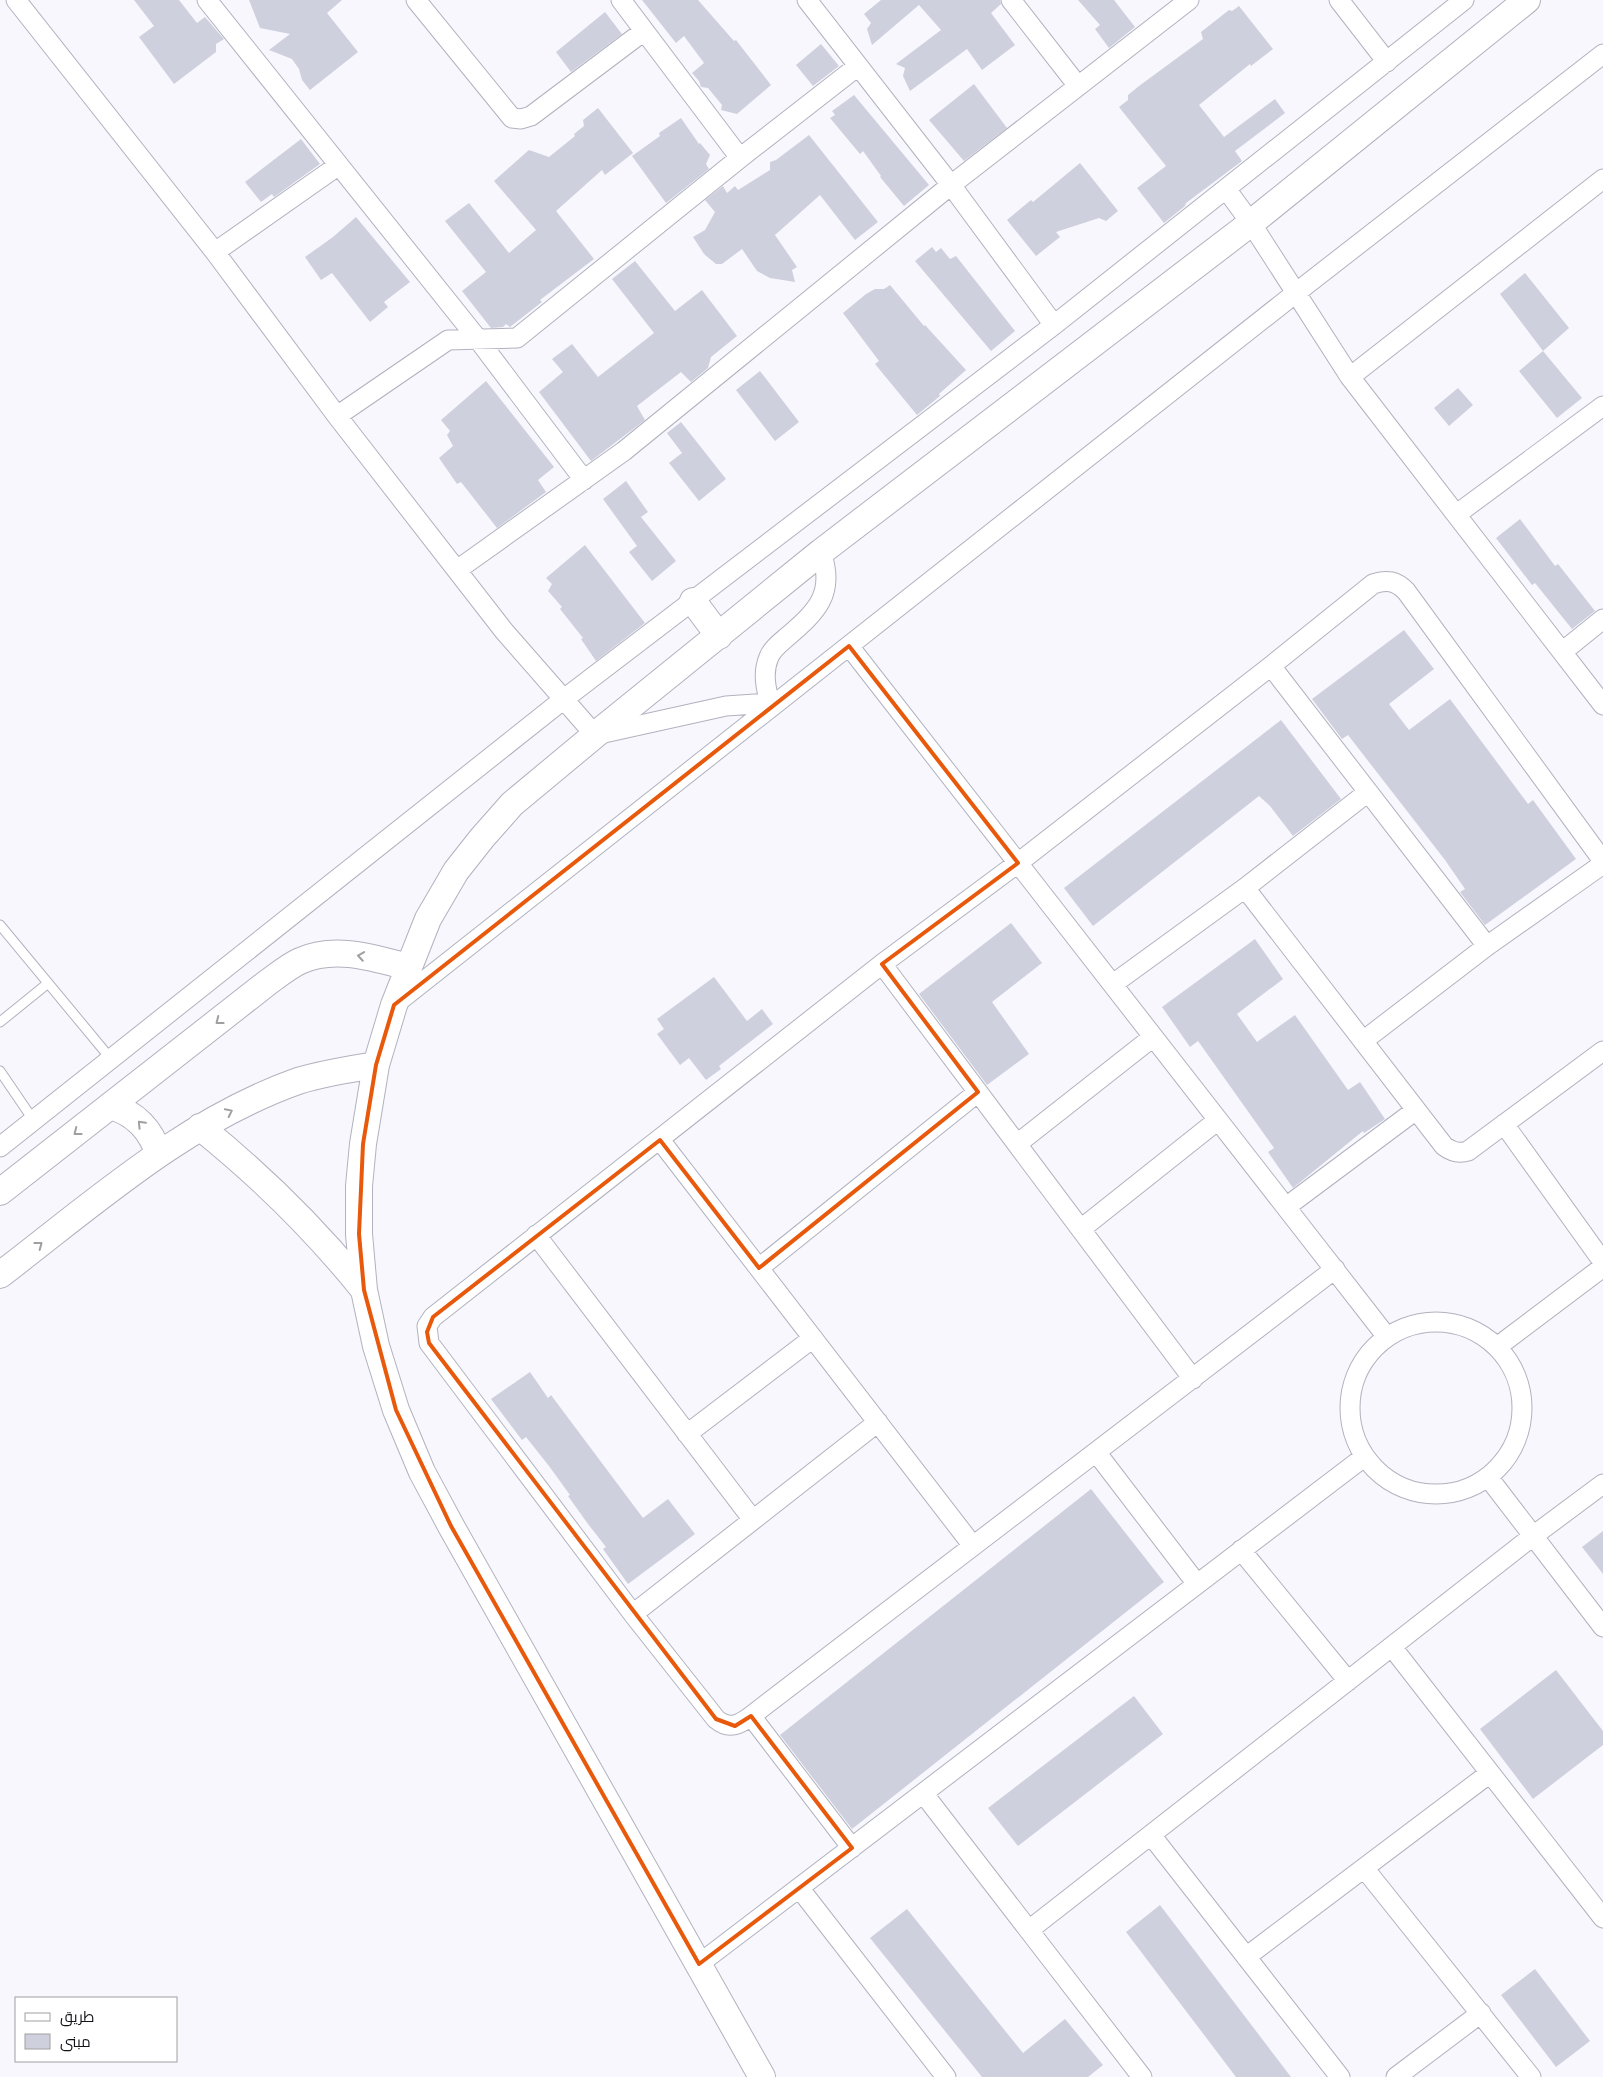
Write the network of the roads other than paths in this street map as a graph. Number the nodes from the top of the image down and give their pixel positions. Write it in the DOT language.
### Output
graph roads {
  1 [pos="16,0"];
  2 [pos="207,0"];
  3 [pos="416,0"];
  4 [pos="621,0"];
  5 [pos="807,0"];
  6 [pos="1011,0"];
  7 [pos="1189,0"];
  8 [pos="1339,0"];
  9 [pos="1464,0"];
  10 [pos="1528,0"];
  11 [pos="644,31"];
  12 [pos="1603,54"];
  13 [pos="1386,62"];
  14 [pos="858,66"];
  15 [pos="1078,86"];
  16 [pos="740,158"];
  17 [pos="339,165"];
  18 [pos="1603,179"];
  19 [pos="951,185"];
  20 [pos="1226,189"];
  21 [pos="1251,223"];
  22 [pos="215,252"];
  23 [pos="1296,292"];
  24 [pos="1054,325"];
  25 [pos="477,338"];
  26 [pos="1350,377"];
  27 [pos="1603,406"];
  28 [pos="338,416"];
  29 [pos="584,480"];
  30 [pos="1457,514"];
  31 [pos="822,552"];
  32 [pos="457,570"];
  33 [pos="693,601"];
  34 [pos="1603,619"];
  35 [pos="719,636"];
  36 [pos="849,646"];
  37 [pos="1562,652"];
  38 [pos="1271,666"];
  39 [pos="564,699"];
  40 [pos="771,706"];
  41 [pos="1603,706"];
  42 [pos="595,734"];
  43 [pos="1368,792"];
  44 [pos="1603,862"];
  45 [pos="1018,864"];
  46 [pos="1245,888"];
  47 [pos="0,925"];
  48 [pos="1487,946"];
  49 [pos="882,964"];
  50 [pos="408,967"];
  51 [pos="47,984"];
  52 [pos="1113,984"];
  53 [pos="394,1005"];
  54 [pos="0,1022"];
  55 [pos="1153,1037"];
  56 [pos="1363,1041"];
  57 [pos="1603,1051"];
  58 [pos="111,1059"];
  59 [pos="376,1065"];
  60 [pos="0,1071"];
  61 [pos="978,1092"];
  62 [pos="111,1106"];
  63 [pos="1416,1110"];
  64 [pos="1218,1120"];
  65 [pos="34,1121"];
  66 [pos="1504,1124"];
  67 [pos="200,1127"];
  68 [pos="660,1140"];
  69 [pos="1017,1144"];
  70 [pos="0,1147"];
  71 [pos="159,1154"];
  72 [pos="0,1192"];
  73 [pos="1286,1207"];
  74 [pos="1081,1228"];
  75 [pos="536,1235"];
  76 [pos="1603,1262"];
  77 [pos="1603,1267"];
  78 [pos="759,1268"];
  79 [pos="1334,1269"];
  80 [pos="2,1270"];
  81 [pos="364,1290"];
  82 [pos="1387,1337"];
  83 [pos="813,1338"];
  84 [pos="1497,1347"];
  85 [pos="1193,1379"];
  86 [pos="878,1422"];
  87 [pos="687,1434"];
  88 [pos="1096,1452"];
  89 [pos="1364,1456"];
  90 [pos="1488,1477"];
  91 [pos="1603,1484"];
  92 [pos="753,1520"];
  93 [pos="1533,1536"];
  94 [pos="973,1546"];
  95 [pos="1241,1550"];
  96 [pos="1197,1584"];
  97 [pos="633,1614"];
  98 [pos="1603,1627"];
  99 [pos="1392,1647"];
  100 [pos="1348,1680"];
  101 [pos="751,1716"];
  102 [pos="1490,1773"];
  103 [pos="923,1793"];
  104 [pos="1150,1835"];
  105 [pos="852,1848"];
  106 [pos="1364,1868"];
  107 [pos="800,1889"];
  108 [pos="1603,1918"];
  109 [pos="1029,1930"];
  110 [pos="1246,1957"];
  111 [pos="699,1964"];
  112 [pos="1481,2013"];
  113 [pos="1138,2076"];
  114 [pos="762,2077"];
  115 [pos="946,2077"];
  116 [pos="1340,2077"];
  117 [pos="1396,2077"];
  118 [pos="1531,2077"];
  1 -- 22 [label="street"];
  2 -- 17 [label="street"];
  3 -- 11 [label="street"];
  4 -- 11 [label="street"];
  5 -- 14 [label="street"];
  6 -- 15 [label="street"];
  7 -- 15 [label="street"];
  8 -- 13 [label="street"];
  9 -- 13 [label="street"];
  10 -- 21 [label="main road"];
  11 -- 16 [label="street"];
  12 -- 23 [label="street"];
  13 -- 20 [label="street"];
  14 -- 16 [label="street"];
  14 -- 19 [label="street"];
  15 -- 19 [label="street"];
  16 -- 25 [label="street"];
  17 -- 22 [label="street"];
  17 -- 25 [label="street"];
  18 -- 26 [label="street"];
  19 -- 24 [label="street"];
  19 -- 29 [label="street"];
  20 -- 21 [label="street"];
  20 -- 24 [label="street"];
  21 -- 23 [label="street"];
  21 -- 31 [label="main road"];
  22 -- 28 [label="street"];
  23 -- 26 [label="street"];
  23 -- 36 [label="street"];
  24 -- 33 [label="street"];
  25 -- 28 [label="street"];
  25 -- 29 [label="street"];
  26 -- 30 [label="street"];
  27 -- 30 [label="street"];
  28 -- 32 [label="street"];
  29 -- 32 [label="street"];
  30 -- 37 [label="street"];
  31 -- 35 [label="main road"];
  31 -- 40 [label="street"];
  32 -- 39 [label="street"];
  33 -- 35 [label="main road"];
  33 -- 39 [label="street"];
  34 -- 37 [label="street"];
  35 -- 42 [label="main road"];
  36 -- 40 [label="street"];
  36 -- 45 [label="street"];
  37 -- 41 [label="street"];
  38 -- 43 [label="street"];
  38 -- 44 [label="street"];
  38 -- 45 [label="street"];
  39 -- 42 [label="street"];
  39 -- 58 [label="street"];
  40 -- 42 [label="street"];
  40 -- 53 [label="street"];
  42 -- 50 [label="main road"];
  43 -- 46 [label="street"];
  43 -- 48 [label="street"];
  44 -- 48 [label="street"];
  45 -- 49 [label="street"];
  45 -- 52 [label="street"];
  46 -- 52 [label="street"];
  46 -- 56 [label="street"];
  47 -- 51 [label="lane"];
  48 -- 56 [label="street"];
  49 -- 61 [label="street"];
  49 -- 68 [label="street"];
  50 -- 53 [label="main road"];
  50 -- 62 [label="main road, one-way"];
  51 -- 54 [label="lane"];
  51 -- 58 [label="lane"];
  52 -- 55 [label="street"];
  53 -- 59 [label="main road"];
  55 -- 64 [label="street"];
  55 -- 69 [label="street"];
  56 -- 63 [label="street"];
  57 -- 66 [label="street"];
  58 -- 65 [label="street"];
  67 -- 59 [label="main road, one-way"];
  59 -- 81 [label="main road"];
  60 -- 65 [label="lane"];
  61 -- 69 [label="street"];
  61 -- 78 [label="street"];
  71 -- 62 [label="main road, one-way"];
  62 -- 72 [label="main road, one-way"];
  63 -- 66 [label="street"];
  63 -- 73 [label="street"];
  64 -- 73 [label="street"];
  64 -- 74 [label="street"];
  65 -- 70 [label="street"];
  66 -- 76 [label="street"];
  67 -- 71 [label="main road"];
  67 -- 81 [label="main road"];
  68 -- 75 [label="street"];
  68 -- 78 [label="street"];
  69 -- 74 [label="street"];
  80 -- 71 [label="main road, one-way"];
  73 -- 79 [label="street"];
  74 -- 85 [label="street"];
  75 -- 87 [label="street"];
  75 -- 97 [label="street"];
  77 -- 84 [label="street"];
  78 -- 83 [label="street"];
  79 -- 82 [label="street"];
  79 -- 85 [label="street"];
  81 -- 111 [label="main road"];
  82 -- 84 [label="street"];
  82 -- 89 [label="street"];
  83 -- 86 [label="street"];
  83 -- 87 [label="street"];
  84 -- 90 [label="street"];
  85 -- 88 [label="street"];
  86 -- 92 [label="street"];
  86 -- 94 [label="street"];
  87 -- 92 [label="street"];
  88 -- 94 [label="street"];
  88 -- 96 [label="street"];
  89 -- 90 [label="street"];
  89 -- 95 [label="street"];
  90 -- 93 [label="street"];
  91 -- 93 [label="street"];
  92 -- 97 [label="street"];
  93 -- 98 [label="street"];
  93 -- 99 [label="street"];
  94 -- 101 [label="street"];
  95 -- 96 [label="street"];
  95 -- 100 [label="street"];
  96 -- 103 [label="street"];
  97 -- 101 [label="street"];
  99 -- 100 [label="street"];
  99 -- 102 [label="street"];
  100 -- 104 [label="street"];
  101 -- 105 [label="street"];
  102 -- 106 [label="street"];
  102 -- 108 [label="street"];
  103 -- 105 [label="street"];
  103 -- 109 [label="street"];
  104 -- 109 [label="street"];
  104 -- 110 [label="street"];
  105 -- 107 [label="street"];
  106 -- 110 [label="street"];
  106 -- 112 [label="street"];
  107 -- 111 [label="street"];
  107 -- 115 [label="street"];
  109 -- 113 [label="street"];
  110 -- 116 [label="street"];
  111 -- 114 [label="main road"];
  112 -- 117 [label="street"];
  112 -- 118 [label="street"];
}
